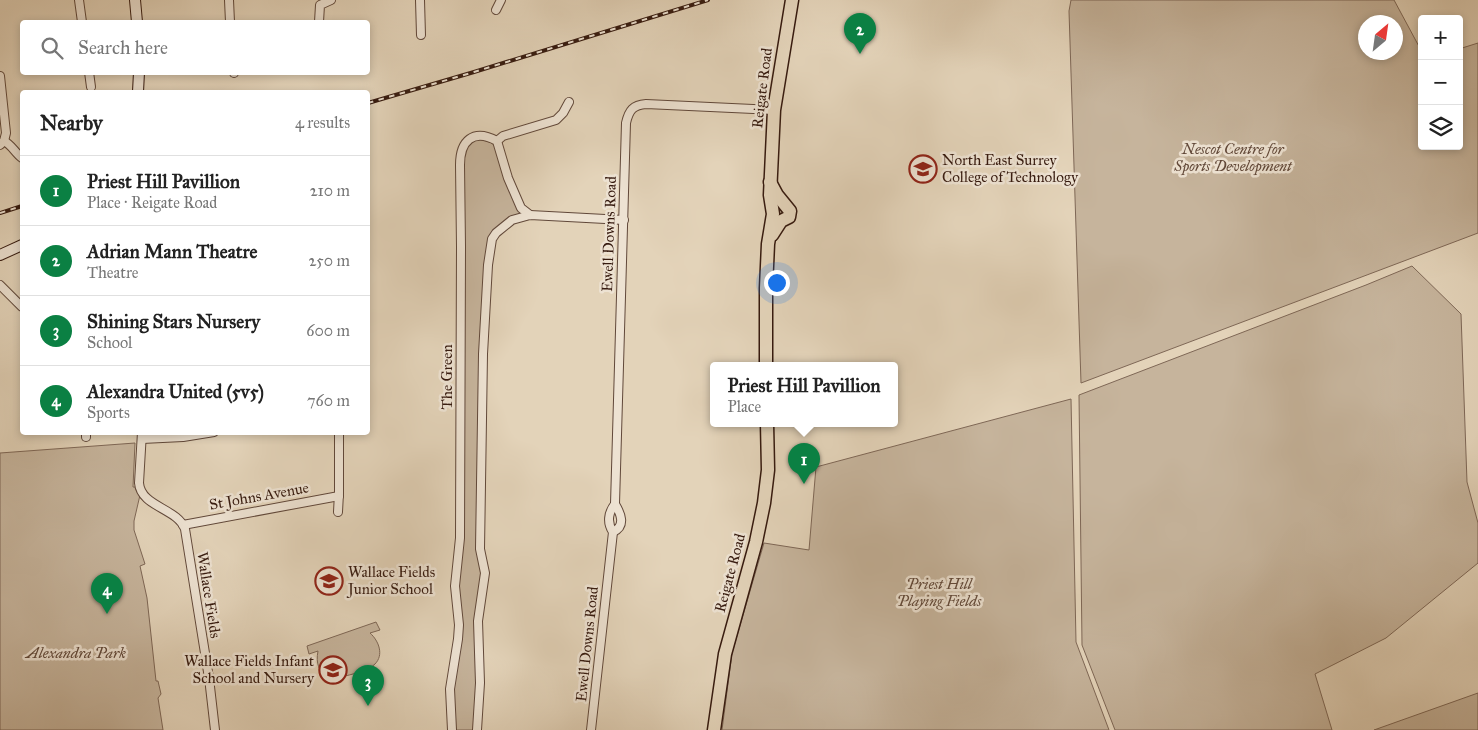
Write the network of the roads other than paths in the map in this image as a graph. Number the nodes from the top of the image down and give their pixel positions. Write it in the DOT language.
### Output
graph roads {
  1 [pos="79,0"];
  2 [pos="135,0"];
  3 [pos="229,0"];
  4 [pos="331,0"];
  5 [pos="420,0"];
  6 [pos="501,0"];
  7 [pos="792,0"];
  8 [pos="496,10"];
  9 [pos="82,20"];
  10 [pos="136,20"];
  11 [pos="230,20"];
  12 [pos="319,20"];
  13 [pos="421,35"];
  14 [pos="89,75"];
  15 [pos="139,75"];
  16 [pos="0,76"];
  17 [pos="91,87"];
  18 [pos="138,90"];
  19 [pos="569,102"];
  20 [pos="774,110"];
  21 [pos="497,141"];
  22 [pos="2,143"];
  23 [pos="20,156"];
  24 [pos="770,181"];
  25 [pos="530,215"];
  26 [pos="776,215"];
  27 [pos="624,220"];
  28 [pos="20,246"];
  29 [pos="0,255"];
  30 [pos="0,285"];
  31 [pos="20,306"];
  32 [pos="766,362"];
  33 [pos="767,427"];
  34 [pos="198,435"];
  35 [pos="339,435"];
  36 [pos="142,436"];
  37 [pos="339,496"];
  38 [pos="615,504"];
  39 [pos="338,512"];
  40 [pos="183,525"];
  41 [pos="613,532"];
  42 [pos="215,730"];
  43 [pos="452,730"];
  44 [pos="476,730"];
  45 [pos="591,730"];
  46 [pos="714,730"];
  1 -- 9 [label="street"];
  2 -- 10 [label="main road"];
  3 -- 11 [label="street"];
  4 -- 12 [label="street"];
  5 -- 13 [label="street"];
  6 -- 8 [label="street"];
  7 -- 20 [label="highway, Reigate Road"];
  14 -- 17 [label="street"];
  15 -- 18 [label="main road"];
  16 -- 22 [label="street"];
  19 -- 21 [label="street"];
  20 -- 24 [label="highway, Reigate Road"];
  20 -- 27 [label="street, Ewell Downs Road"];
  21 -- 25 [label="street"];
  21 -- 43 [label="street, The Green"];
  22 -- 23 [label="street"];
  24 -- 26 [label="highway, Reigate Road"];
  24 -- 26 [label="highway"];
  25 -- 27 [label="street"];
  25 -- 44 [label="street"];
  26 -- 32 [label="highway"];
  27 -- 38 [label="street, Ewell Downs Road"];
  28 -- 29 [label="main road"];
  30 -- 31 [label="street"];
  33 -- 46 [label="highway, Reigate Road"];
  34 -- 36 [label="street"];
  35 -- 37 [label="street"];
  36 -- 40 [label="street"];
  37 -- 39 [label="street"];
  37 -- 40 [label="street, St Johns Avenue"];
  38 -- 41 [label="street, Ewell Downs Road"];
  38 -- 41 [label="street, Ewell Downs Road"];
  40 -- 42 [label="street, Wallace Fields"];
  41 -- 45 [label="street, Ewell Downs Road"];
}
